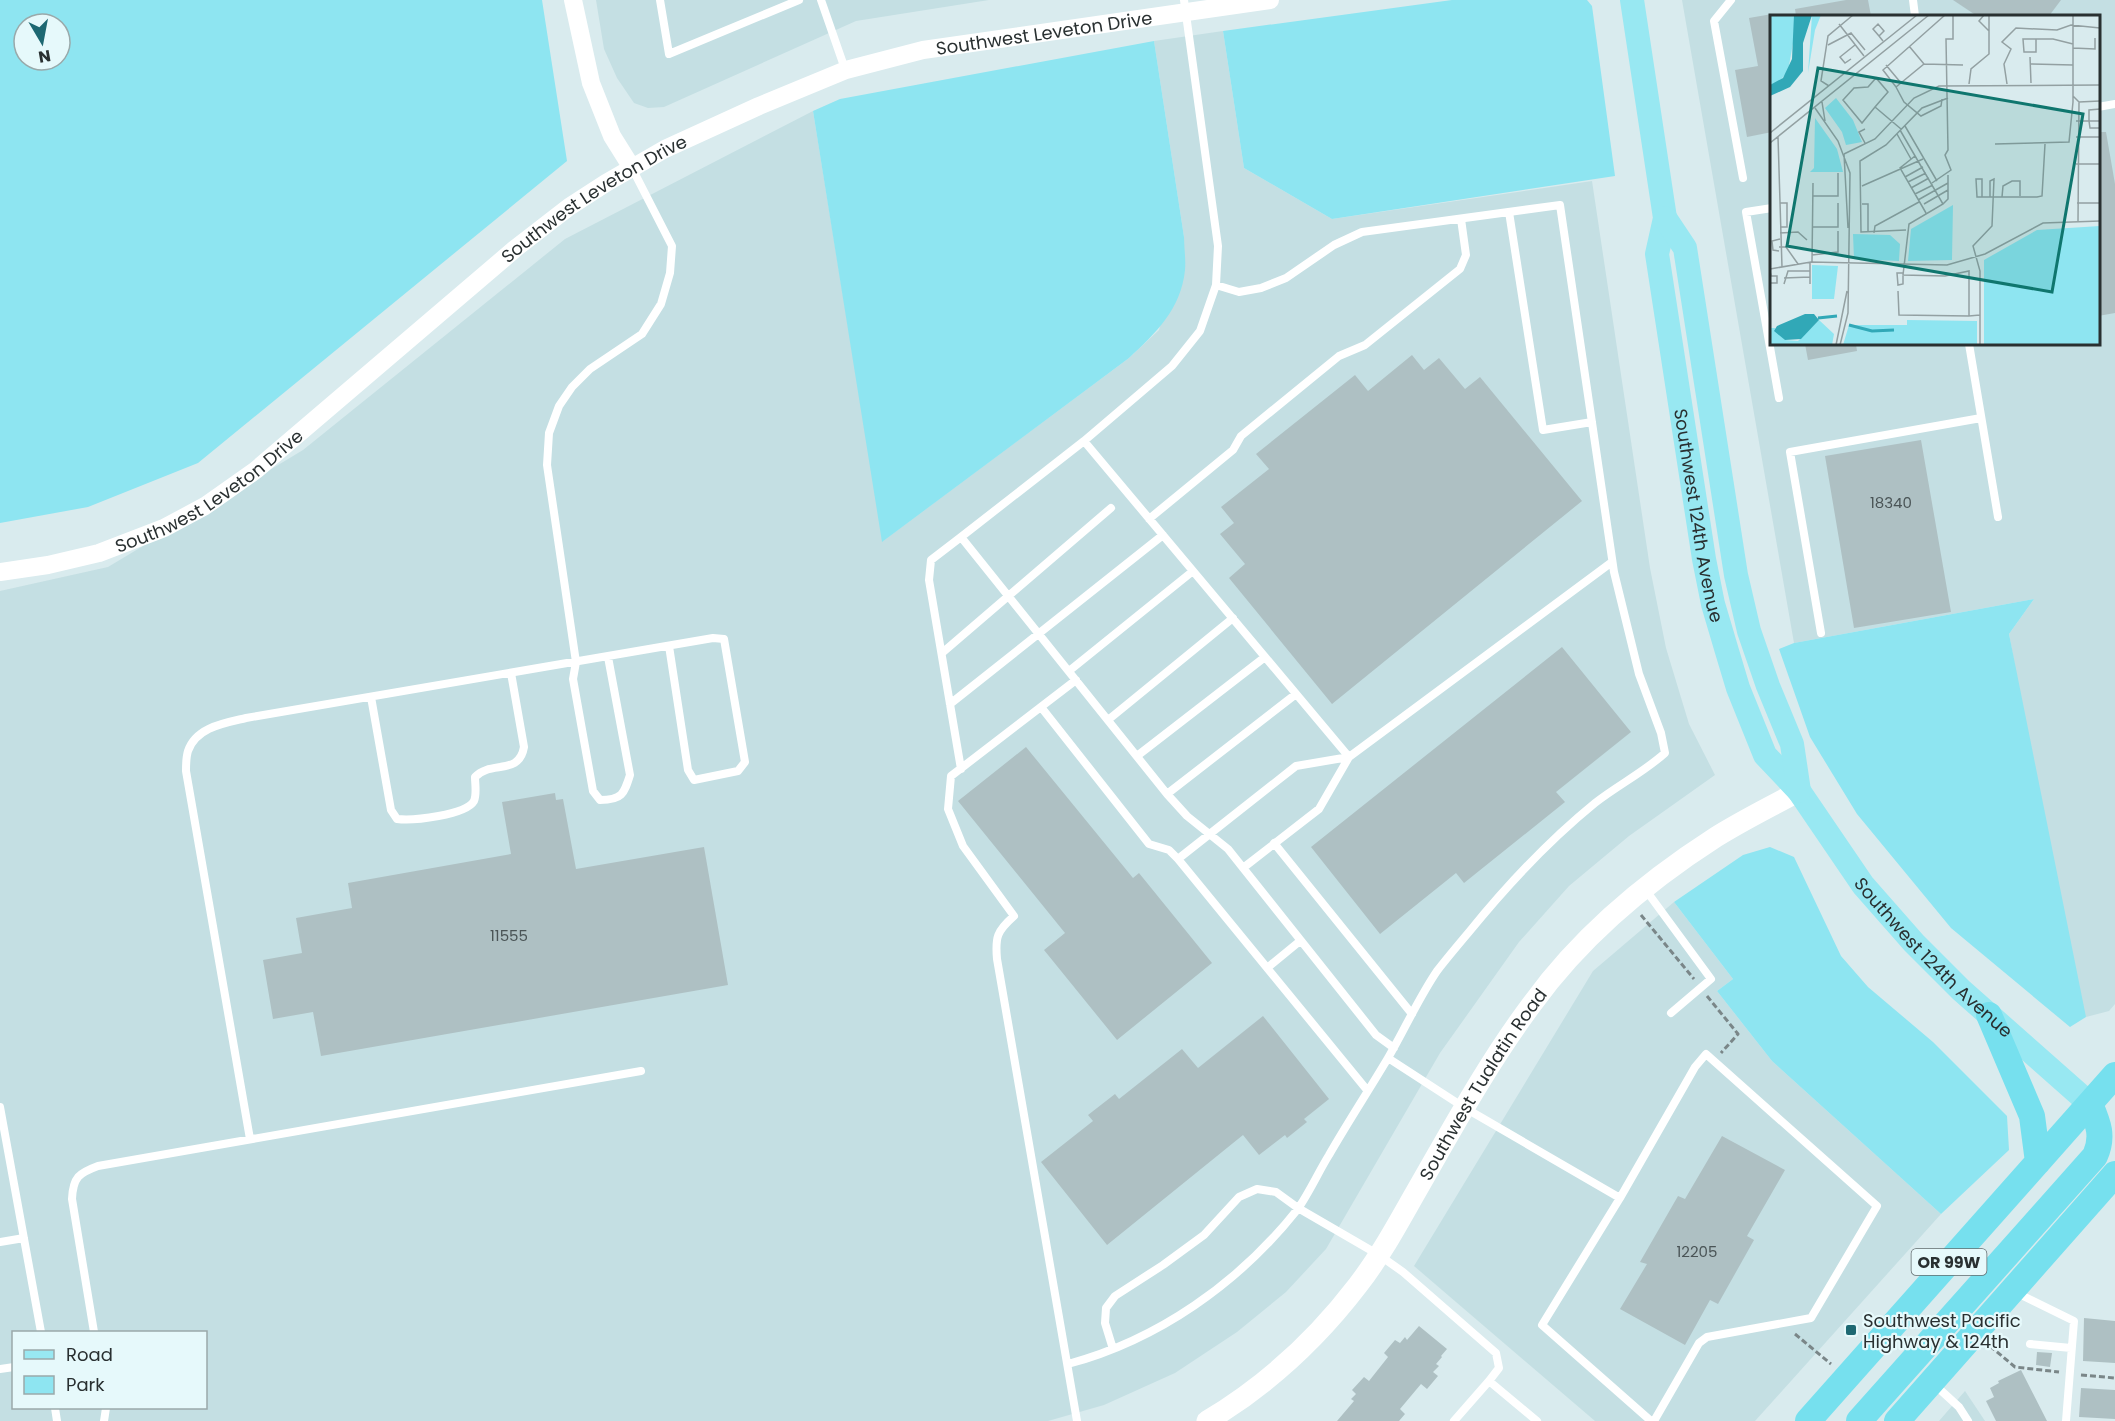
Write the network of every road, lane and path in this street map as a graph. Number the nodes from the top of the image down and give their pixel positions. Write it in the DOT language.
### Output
graph roads {
  1 [pos="573,0"];
  2 [pos="660,0"];
  3 [pos="798,0"];
  4 [pos="821,0"];
  5 [pos="1270,0"];
  6 [pos="1632,0"];
  7 [pos="1731,0"];
  8 [pos="1913,0"];
  9 [pos="1184,6"];
  10 [pos="1915,15"];
  11 [pos="846,70"];
  12 [pos="2115,104"];
  13 [pos="2100,107"];
  14 [pos="632,168"];
  15 [pos="1743,178"];
  16 [pos="1770,208"];
  17 [pos="1509,212"];
  18 [pos="1461,219"];
  19 [pos="1216,285"];
  20 [pos="1969,345"];
  21 [pos="1779,398"];
  22 [pos="1981,418"];
  23 [pos="1592,422"];
  24 [pos="1084,441"];
  25 [pos="1112,508"];
  26 [pos="1998,517"];
  27 [pos="1149,519"];
  28 [pos="1163,535"];
  29 [pos="961,537"];
  30 [pos="1612,562"];
  31 [pos="1193,571"];
  32 [pos="0,572"];
  33 [pos="1008,596"];
  34 [pos="1233,618"];
  35 [pos="1821,633"];
  36 [pos="1039,634"];
  37 [pos="669,646"];
  38 [pos="942,653"];
  39 [pos="608,657"];
  40 [pos="1265,657"];
  41 [pos="576,662"];
  42 [pos="1069,671"];
  43 [pos="511,673"];
  44 [pos="1076,680"];
  45 [pos="1296,694"];
  46 [pos="371,697"];
  47 [pos="950,704"];
  48 [pos="1041,707"];
  49 [pos="1108,720"];
  50 [pos="1137,756"];
  51 [pos="1349,757"];
  52 [pos="961,768"];
  53 [pos="1799,791"];
  54 [pos="1167,794"];
  55 [pos="1210,833"];
  56 [pos="1274,843"];
  57 [pos="1178,859"];
  58 [pos="1243,868"];
  59 [pos="1644,888"];
  60 [pos="1300,940"];
  61 [pos="1267,968"];
  62 [pos="1671,1013"];
  63 [pos="1412,1014"];
  64 [pos="1989,1015"];
  65 [pos="1394,1048"];
  66 [pos="1388,1058"];
  67 [pos="641,1071"];
  68 [pos="2115,1076"];
  69 [pos="1367,1090"];
  70 [pos="2090,1104"];
  71 [pos="0,1107"];
  72 [pos="1465,1107"];
  73 [pos="2115,1117"];
  74 [pos="250,1139"];
  75 [pos="2038,1162"];
  76 [pos="2115,1174"];
  77 [pos="1620,1198"];
  78 [pos="1298,1208"];
  79 [pos="24,1238"];
  80 [pos="0,1242"];
  81 [pos="1379,1255"];
  82 [pos="2011,1291"];
  83 [pos="1785,1323"];
  84 [pos="41,1331"];
  85 [pos="94,1331"];
  86 [pos="1974,1333"];
  87 [pos="2030,1344"];
  88 [pos="2071,1348"];
  89 [pos="1113,1349"];
  90 [pos="1068,1364"];
  91 [pos="2069,1374"];
  92 [pos="1846,1377"];
  93 [pos="2115,1378"];
  94 [pos="1489,1382"];
  95 [pos="1932,1382"];
  96 [pos="1456,1420"];
  97 [pos="1077,1421"];
  98 [pos="1207,1421"];
  99 [pos="1538,1421"];
  100 [pos="1653,1421"];
  101 [pos="1808,1421"];
  102 [pos="1859,1421"];
  103 [pos="1897,1421"];
  104 [pos="1968,1421"];
  105 [pos="2066,1421"];
  1 -- 14 [label="street"];
  2 -- 3 [label="lane"];
  4 -- 11 [label="lane"];
  5 -- 9 [label="street, Southwest Leveton Drive"];
  6 -- 53 [label="main road, Southwest 124th Avenue"];
  7 -- 15 [label="lane"];
  8 -- 10 [label="lane"];
  9 -- 11 [label="street, Southwest Leveton Drive"];
  9 -- 19 [label="lane"];
  11 -- 14 [label="street, Southwest Leveton Drive"];
  12 -- 13 [label="lane"];
  14 -- 32 [label="street, Southwest Leveton Drive"];
  14 -- 41 [label="lane"];
  16 -- 21 [label="lane"];
  17 -- 18 [label="lane"];
  17 -- 23 [label="lane"];
  17 -- 23 [label="lane"];
  18 -- 19 [label="lane"];
  18 -- 27 [label="lane"];
  19 -- 24 [label="lane"];
  20 -- 22 [label="lane"];
  22 -- 26 [label="lane"];
  22 -- 35 [label="lane"];
  23 -- 30 [label="lane"];
  24 -- 27 [label="lane"];
  24 -- 29 [label="lane"];
  25 -- 33 [label="lane"];
  27 -- 28 [label="lane"];
  28 -- 31 [label="lane"];
  28 -- 36 [label="lane"];
  29 -- 33 [label="lane"];
  29 -- 38 [label="lane"];
  30 -- 51 [label="lane"];
  30 -- 63 [label="lane"];
  31 -- 34 [label="lane"];
  31 -- 42 [label="lane"];
  33 -- 36 [label="lane"];
  33 -- 38 [label="lane"];
  34 -- 40 [label="lane"];
  34 -- 49 [label="lane"];
  36 -- 42 [label="lane"];
  36 -- 47 [label="lane"];
  37 -- 37 [label="lane"];
  37 -- 39 [label="lane"];
  38 -- 47 [label="lane"];
  39 -- 41 [label="lane"];
  39 -- 41 [label="lane"];
  40 -- 45 [label="lane"];
  40 -- 50 [label="lane"];
  41 -- 43 [label="lane"];
  42 -- 44 [label="lane"];
  43 -- 46 [label="lane"];
  43 -- 46 [label="lane"];
  44 -- 48 [label="lane"];
  44 -- 49 [label="lane"];
  45 -- 51 [label="lane"];
  45 -- 54 [label="lane"];
  46 -- 74 [label="lane"];
  47 -- 52 [label="lane"];
  48 -- 52 [label="lane"];
  48 -- 57 [label="lane"];
  49 -- 50 [label="lane"];
  50 -- 54 [label="lane"];
  51 -- 55 [label="lane"];
  51 -- 56 [label="lane"];
  52 -- 90 [label="lane"];
  53 -- 59 [label="main road, Southwest Tualatin Road"];
  53 -- 64 [label="main road, Southwest 124th Avenue"];
  54 -- 55 [label="lane"];
  55 -- 57 [label="lane"];
  55 -- 58 [label="lane"];
  56 -- 58 [label="lane"];
  56 -- 63 [label="lane"];
  57 -- 61 [label="lane"];
  58 -- 60 [label="lane"];
  59 -- 62 [label="lane"];
  59 -- 72 [label="main road, Southwest Tualatin Road"];
  60 -- 61 [label="lane"];
  60 -- 65 [label="lane"];
  61 -- 69 [label="lane"];
  63 -- 65 [label="lane"];
  64 -- 70 [label="main road, Southwest 124th Avenue"];
  64 -- 75 [label="highway"];
  65 -- 66 [label="lane"];
  66 -- 69 [label="lane"];
  66 -- 72 [label="lane"];
  67 -- 74 [label="lane"];
  68 -- 70 [label="highway, OR 99W"];
  69 -- 78 [label="lane"];
  70 -- 73 [label="highway"];
  70 -- 75 [label="highway, OR 99W"];
  70 -- 102 [label="highway"];
  71 -- 79 [label="lane"];
  72 -- 77 [label="lane"];
  72 -- 81 [label="main road, Southwest Tualatin Road"];
  74 -- 85 [label="lane"];
  75 -- 92 [label="highway, OR 99W"];
  76 -- 82 [label="highway"];
  77 -- 83 [label="lane"];
  77 -- 100 [label="lane"];
  78 -- 81 [label="lane"];
  78 -- 89 [label="lane"];
  78 -- 89 [label="lane"];
  79 -- 80 [label="lane"];
  79 -- 84 [label="lane"];
  81 -- 94 [label="lane"];
  81 -- 98 [label="main road, Southwest Tualatin Road"];
  82 -- 86 [label="highway"];
  82 -- 88 [label="lane"];
  83 -- 92 [label="path"];
  83 -- 100 [label="lane"];
  86 -- 91 [label="path"];
  86 -- 95 [label="highway"];
  87 -- 88 [label="lane"];
  88 -- 91 [label="lane"];
  89 -- 90 [label="lane"];
  90 -- 97 [label="lane"];
  91 -- 93 [label="path"];
  91 -- 105 [label="lane"];
  92 -- 101 [label="highway, OR 99W"];
  94 -- 96 [label="lane"];
  94 -- 99 [label="lane"];
  95 -- 103 [label="highway"];
  95 -- 104 [label="lane"];
}
